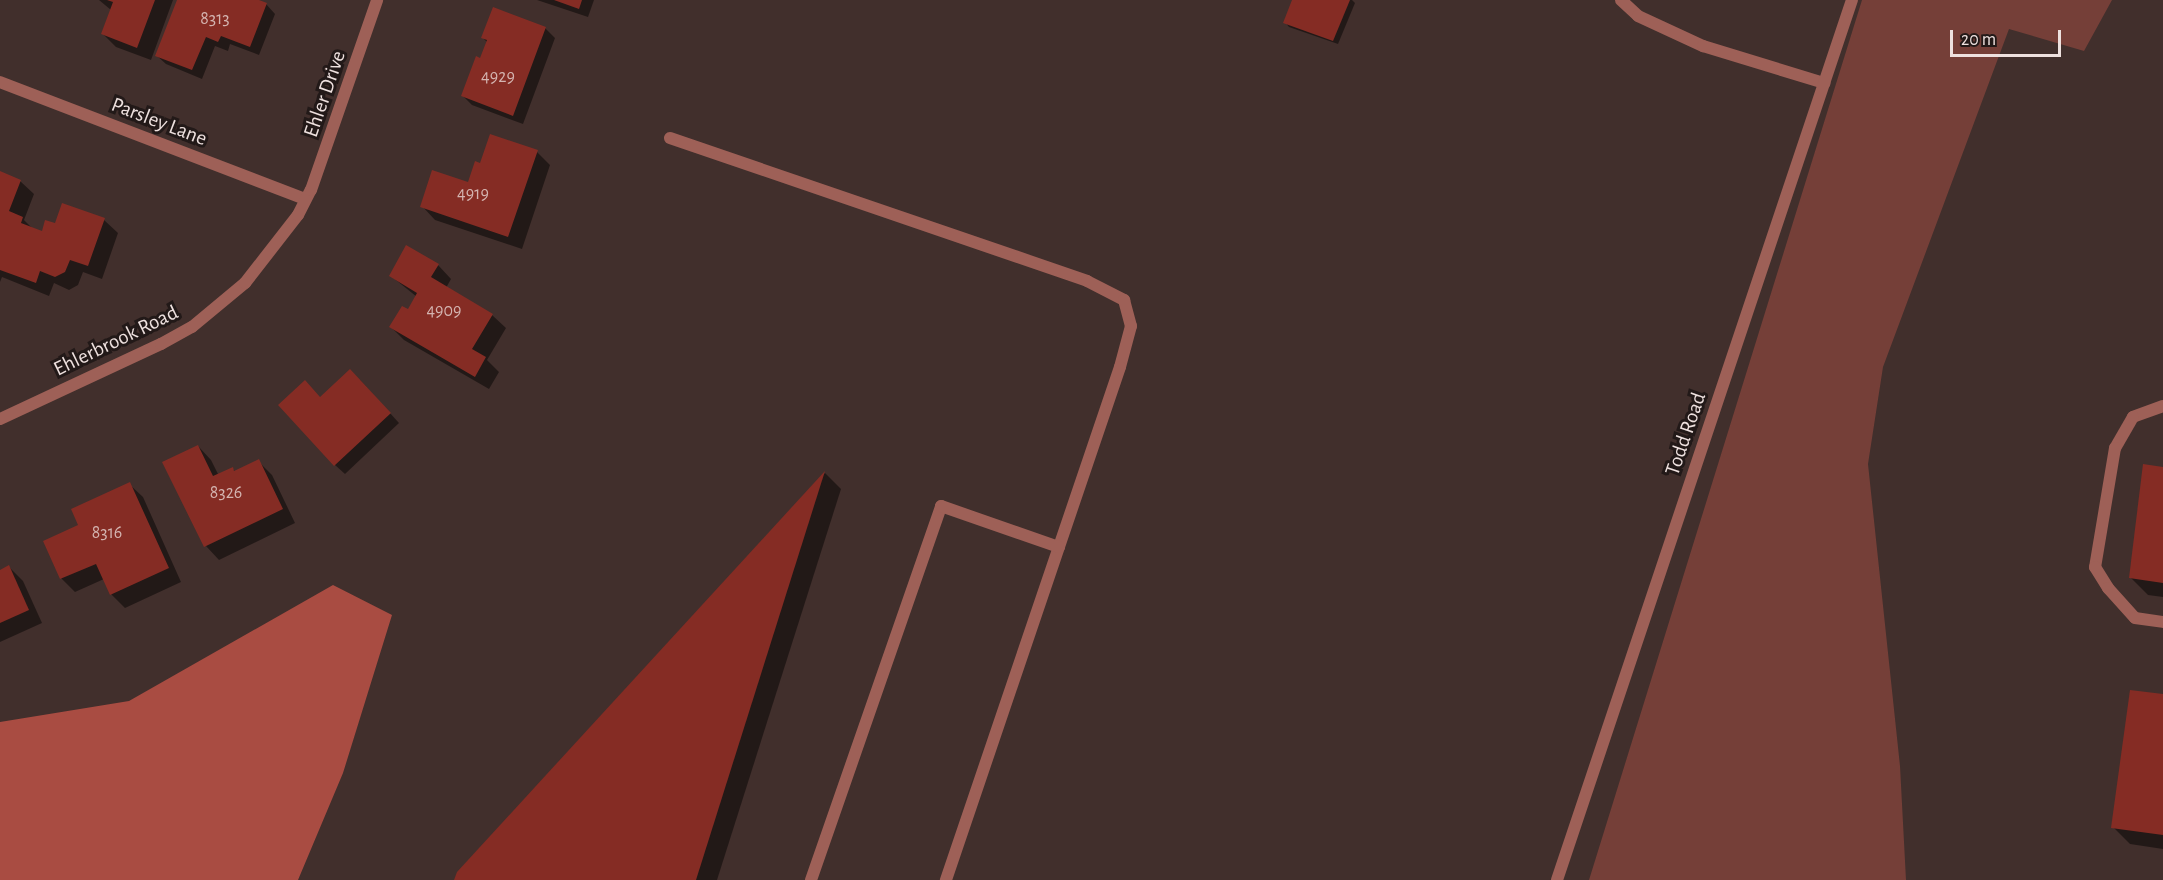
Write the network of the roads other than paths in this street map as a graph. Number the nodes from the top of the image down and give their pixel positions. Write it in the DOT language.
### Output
graph roads {
  1 [pos="377,0"];
  2 [pos="1621,0"];
  3 [pos="1852,0"];
  4 [pos="0,82"];
  5 [pos="1824,83"];
  6 [pos="670,138"];
  7 [pos="305,199"];
  8 [pos="2163,406"];
  9 [pos="0,419"];
  10 [pos="1059,548"];
  11 [pos="2163,622"];
  12 [pos="811,880"];
  13 [pos="946,880"];
  14 [pos="1557,880"];
  1 -- 7 [label="street, Ehler Drive"];
  2 -- 5 [label="street"];
  3 -- 5 [label="street, Todd Road"];
  4 -- 7 [label="street, Parsley Lane"];
  5 -- 14 [label="street, Todd Road"];
  6 -- 10 [label="street"];
  7 -- 9 [label="street, Ehlerbrook Road"];
  8 -- 11 [label="street"];
  10 -- 12 [label="street"];
  10 -- 13 [label="street"];
}
